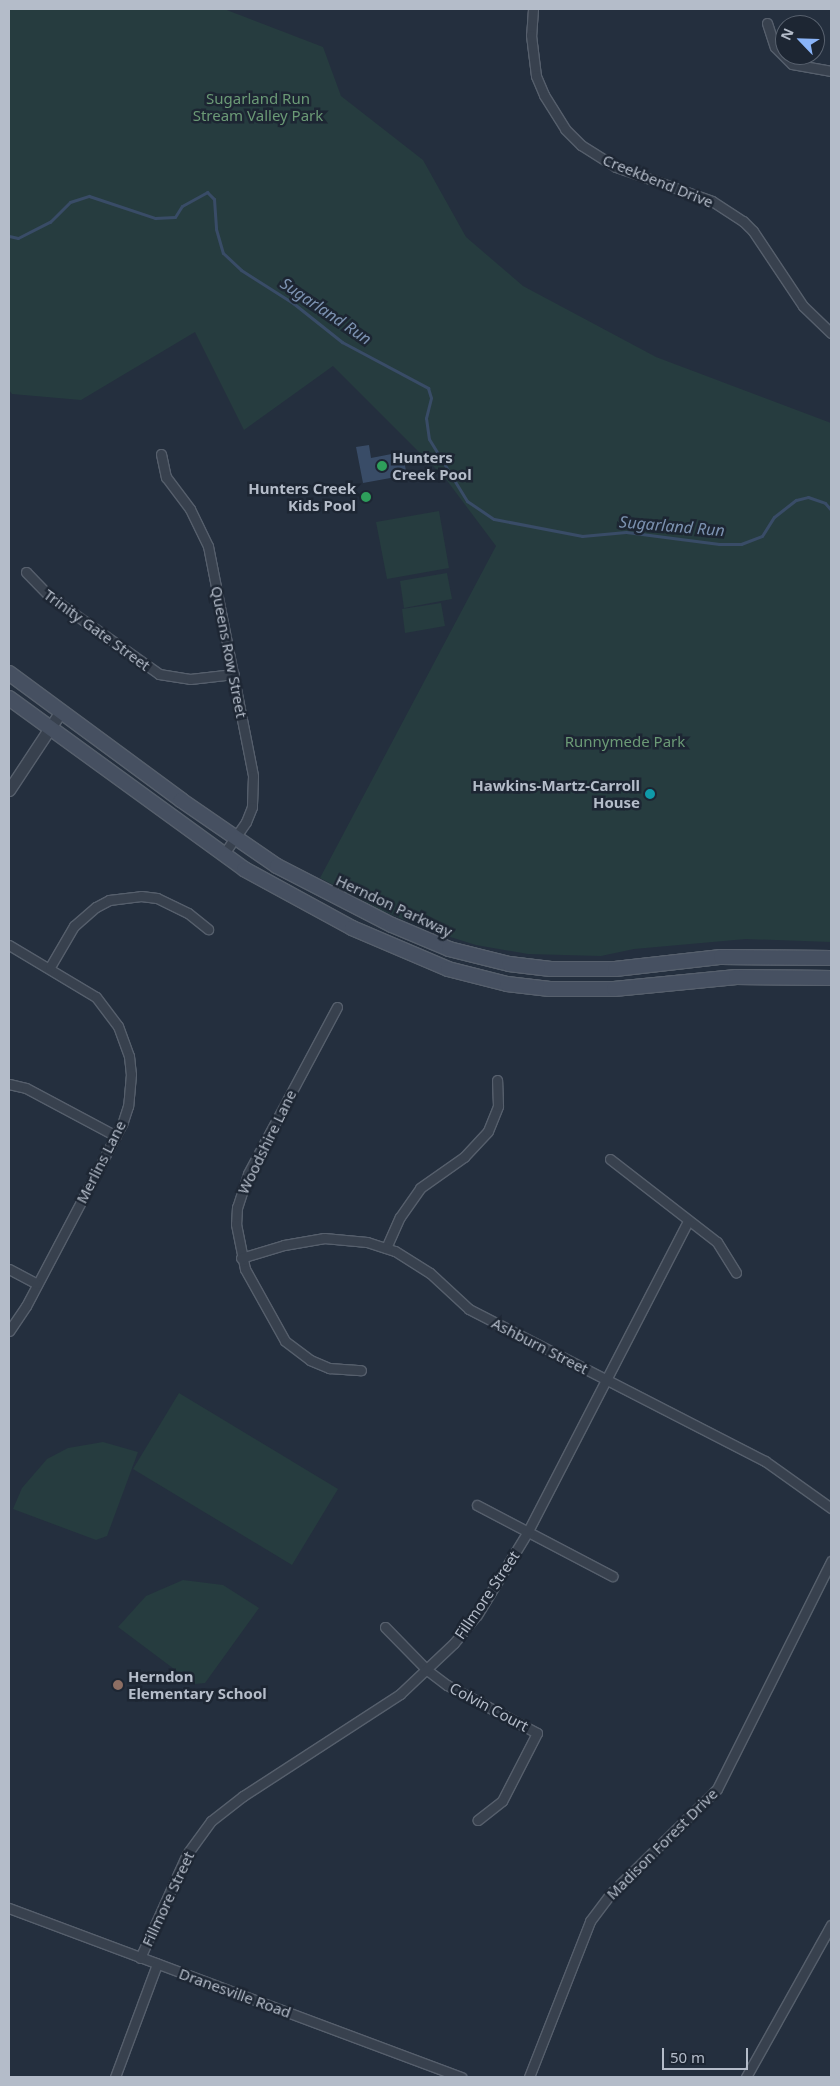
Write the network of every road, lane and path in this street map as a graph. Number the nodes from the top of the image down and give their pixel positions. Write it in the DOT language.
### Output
graph roads {
  1 [pos="533,9"];
  2 [pos="767,23"];
  3 [pos="831,71"];
  4 [pos="831,333"];
  5 [pos="161,454"];
  6 [pos="26,572"];
  7 [pos="9,674"];
  8 [pos="234,674"];
  9 [pos="9,698"];
  10 [pos="61,712"];
  11 [pos="49,728"];
  12 [pos="9,787"];
  13 [pos="235,838"];
  14 [pos="223,855"];
  15 [pos="208,929"];
  16 [pos="9,945"];
  17 [pos="831,958"];
  18 [pos="50,967"];
  19 [pos="831,978"];
  20 [pos="337,1007"];
  21 [pos="497,1080"];
  22 [pos="9,1084"];
  23 [pos="116,1136"];
  24 [pos="610,1159"];
  25 [pos="688,1221"];
  26 [pos="386,1248"];
  27 [pos="241,1258"];
  28 [pos="9,1269"];
  29 [pos="736,1272"];
  30 [pos="37,1284"];
  31 [pos="9,1331"];
  32 [pos="361,1370"];
  33 [pos="606,1379"];
  34 [pos="477,1505"];
  35 [pos="831,1508"];
  36 [pos="527,1533"];
  37 [pos="831,1560"];
  38 [pos="612,1576"];
  39 [pos="385,1628"];
  40 [pos="427,1670"];
  41 [pos="478,1820"];
  42 [pos="9,1908"];
  43 [pos="831,1925"];
  44 [pos="140,1958"];
  45 [pos="157,1964"];
  46 [pos="115,2077"];
  47 [pos="462,2077"];
  48 [pos="529,2077"];
  49 [pos="746,2077"];
  1 -- 4 [label="street, Creekbend Drive"];
  2 -- 3 [label="street"];
  5 -- 8 [label="street, Queens Row Street"];
  6 -- 8 [label="street, Trinity Gate Street"];
  7 -- 10 [label="main road, Herndon Parkway"];
  8 -- 13 [label="street, Queens Row Street"];
  9 -- 11 [label="main road"];
  10 -- 11 [label="street"];
  10 -- 13 [label="main road, Herndon Parkway"];
  11 -- 12 [label="street"];
  11 -- 14 [label="main road"];
  13 -- 14 [label="street, Queens Row Street"];
  13 -- 17 [label="main road, Herndon Parkway"];
  14 -- 19 [label="main road"];
  15 -- 18 [label="street"];
  16 -- 18 [label="street, Merlins Lane"];
  18 -- 23 [label="street, Merlins Lane"];
  20 -- 27 [label="street, Woodshire Lane"];
  21 -- 26 [label="street"];
  22 -- 23 [label="street"];
  23 -- 30 [label="street, Merlins Lane"];
  24 -- 25 [label="street"];
  25 -- 29 [label="street"];
  25 -- 33 [label="street, Fillmore Street"];
  26 -- 27 [label="street, Ashburn Street"];
  26 -- 33 [label="street, Ashburn Street"];
  27 -- 32 [label="street, Woodshire Lane"];
  28 -- 30 [label="street"];
  30 -- 31 [label="street, Merlins Lane"];
  33 -- 35 [label="street, Ashburn Street"];
  33 -- 36 [label="street, Fillmore Street"];
  34 -- 36 [label="street"];
  36 -- 38 [label="street"];
  36 -- 40 [label="street, Fillmore Street"];
  37 -- 48 [label="street, Madison Forest Drive"];
  39 -- 40 [label="street"];
  40 -- 41 [label="street, Colvin Court"];
  40 -- 44 [label="street, Fillmore Street"];
  42 -- 44 [label="street, Dranesville Road"];
  43 -- 49 [label="street"];
  44 -- 45 [label="street, Dranesville Road"];
  45 -- 46 [label="street, Fillmore Street"];
  45 -- 47 [label="street, Dranesville Road"];
}
